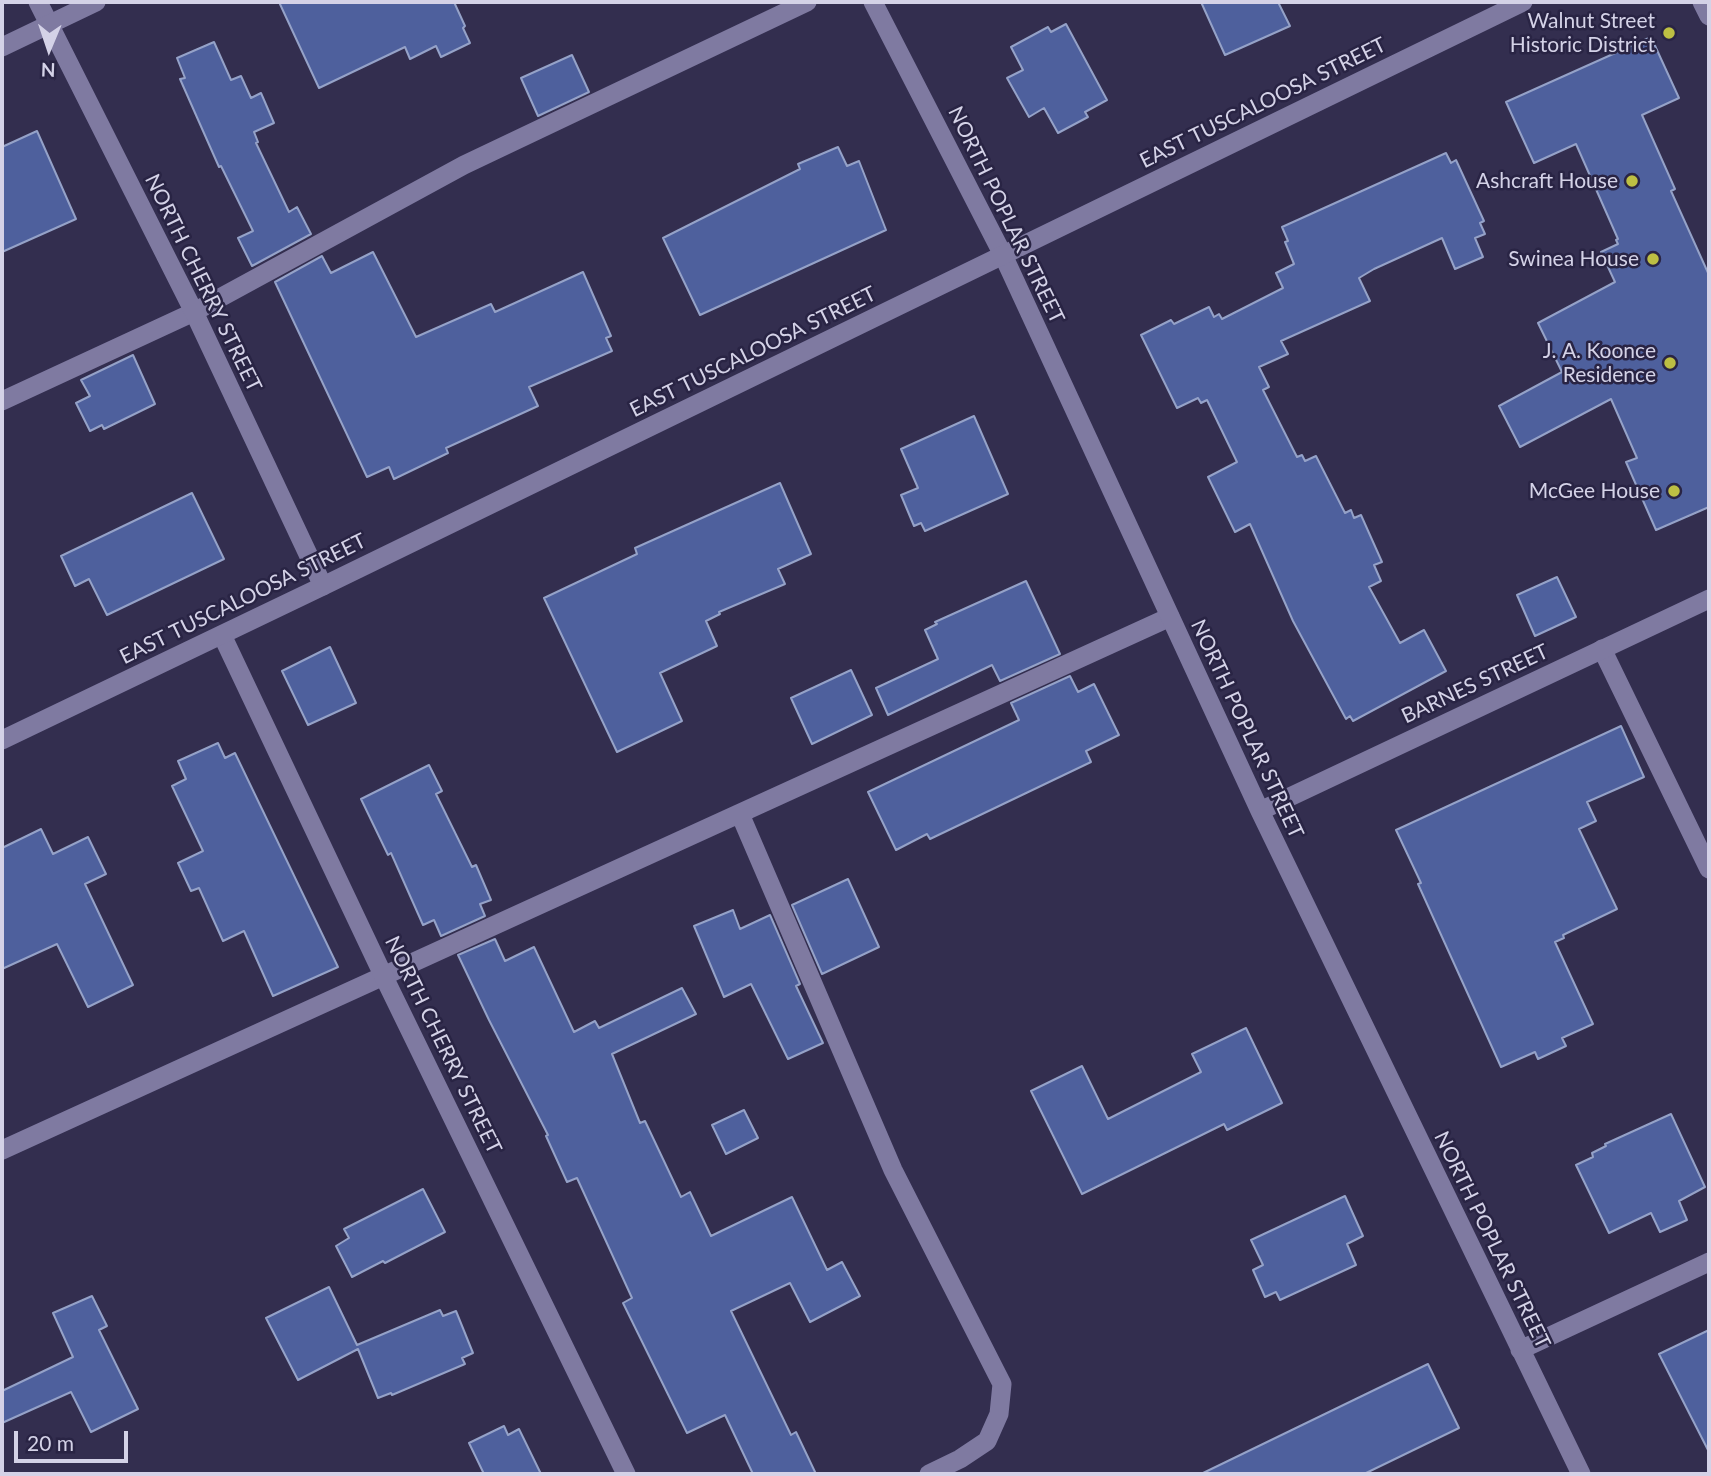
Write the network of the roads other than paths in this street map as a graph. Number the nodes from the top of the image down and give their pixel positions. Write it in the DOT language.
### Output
graph roads {
  1 [pos="38,2"];
  2 [pos="96,2"];
  3 [pos="807,2"];
  4 [pos="873,2"];
  5 [pos="1523,2"];
  6 [pos="1702,2"];
  7 [pos="1709,16"];
  8 [pos="49,24"];
  9 [pos="2,47"];
  10 [pos="1003,256"];
  11 [pos="194,312"];
  12 [pos="2,401"];
  13 [pos="323,586"];
  14 [pos="1709,599"];
  15 [pos="1170,617"];
  16 [pos="222,635"];
  17 [pos="1602,649"];
  18 [pos="2,740"];
  19 [pos="1260,811"];
  20 [pos="740,814"];
  21 [pos="1709,869"];
  22 [pos="384,976"];
  23 [pos="2,1150"];
  24 [pos="1709,1262"];
  25 [pos="1520,1350"];
  26 [pos="626,1474"];
  27 [pos="929,1474"];
  28 [pos="1581,1474"];
  1 -- 8 [label="street, NORTH CHERRY STREET"];
  2 -- 8 [label="street"];
  3 -- 11 [label="street"];
  4 -- 10 [label="street, NORTH POPLAR STREET"];
  5 -- 10 [label="street, EAST TUSCALOOSA STREET"];
  6 -- 7 [label="street"];
  8 -- 9 [label="street"];
  8 -- 11 [label="street, NORTH CHERRY STREET"];
  10 -- 13 [label="street, EAST TUSCALOOSA STREET"];
  10 -- 15 [label="street, NORTH POPLAR STREET"];
  11 -- 12 [label="street"];
  11 -- 13 [label="street, NORTH CHERRY STREET"];
  13 -- 16 [label="street, EAST TUSCALOOSA STREET"];
  14 -- 17 [label="street, BARNES STREET"];
  15 -- 19 [label="street, NORTH POPLAR STREET"];
  15 -- 20 [label="street"];
  16 -- 18 [label="street, EAST TUSCALOOSA STREET"];
  16 -- 22 [label="street, NORTH CHERRY STREET"];
  17 -- 19 [label="street, BARNES STREET"];
  17 -- 21 [label="street"];
  19 -- 25 [label="street, NORTH POPLAR STREET"];
  20 -- 22 [label="street"];
  20 -- 27 [label="street"];
  22 -- 23 [label="street"];
  22 -- 26 [label="street, NORTH CHERRY STREET"];
  24 -- 25 [label="street"];
  25 -- 28 [label="street, NORTH POPLAR STREET"];
}
